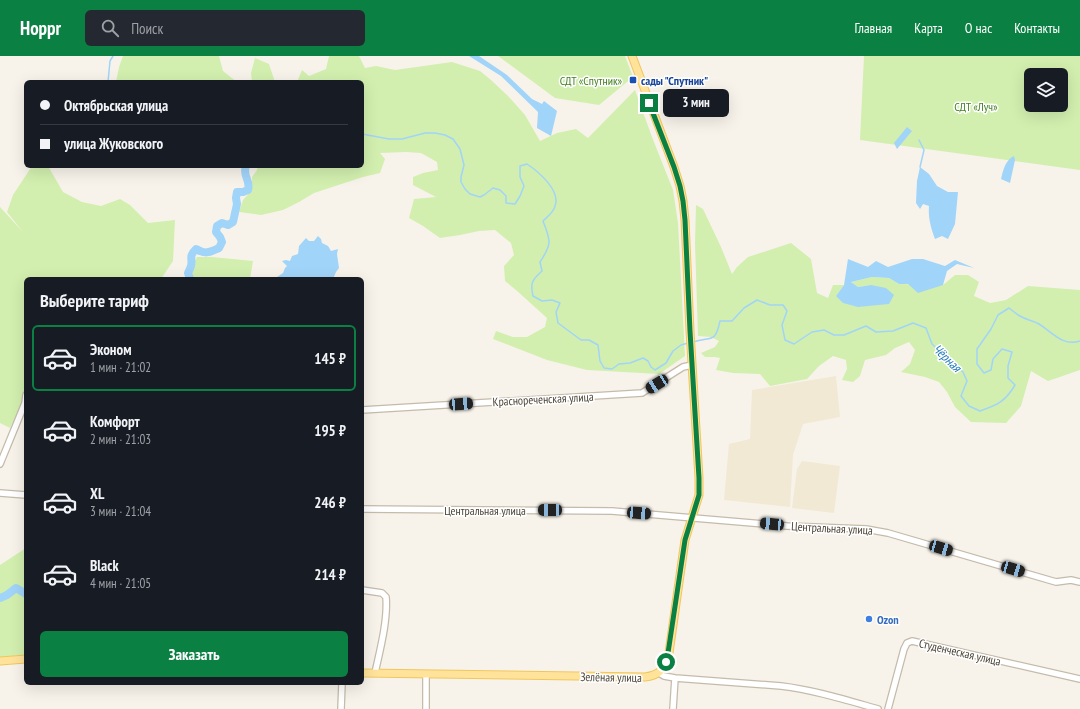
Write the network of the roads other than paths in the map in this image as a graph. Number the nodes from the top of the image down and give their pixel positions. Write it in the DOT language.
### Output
graph roads {
  1 [pos="632,56"];
  2 [pos="692,365"];
  3 [pos="24,405"];
  4 [pos="364,410"];
  5 [pos="0,464"];
  6 [pos="0,493"];
  7 [pos="24,495"];
  8 [pos="364,509"];
  9 [pos="692,518"];
  10 [pos="1080,582"];
  11 [pos="364,590"];
  12 [pos="24,659"];
  13 [pos="0,661"];
  14 [pos="364,673"];
  15 [pos="375,673"];
  16 [pos="659,673"];
  17 [pos="426,674"];
  18 [pos="675,678"];
  19 [pos="1080,680"];
  20 [pos="342,685"];
  21 [pos="341,709"];
  22 [pos="426,709"];
  23 [pos="674,709"];
  24 [pos="878,709"];
  25 [pos="888,709"];
  1 -- 2 [label="main road"];
  2 -- 4 [label="street, Краснореченская улица"];
  2 -- 9 [label="main road"];
  3 -- 5 [label="street"];
  6 -- 7 [label="street"];
  8 -- 9 [label="street, Центральная улица"];
  9 -- 10 [label="street, Центральная улица"];
  9 -- 16 [label="main road"];
  11 -- 15 [label="street"];
  12 -- 13 [label="main road"];
  14 -- 15 [label="main road, Зелёная улица"];
  15 -- 17 [label="main road, Зелёная улица"];
  16 -- 17 [label="main road, Зелёная улица"];
  16 -- 18 [label="street, Зелёная улица"];
  17 -- 22 [label="street"];
  18 -- 23 [label="street"];
  18 -- 24 [label="street, Зелёная улица"];
  19 -- 25 [label="street, Студенческая улица"];
  20 -- 21 [label="street"];
}
